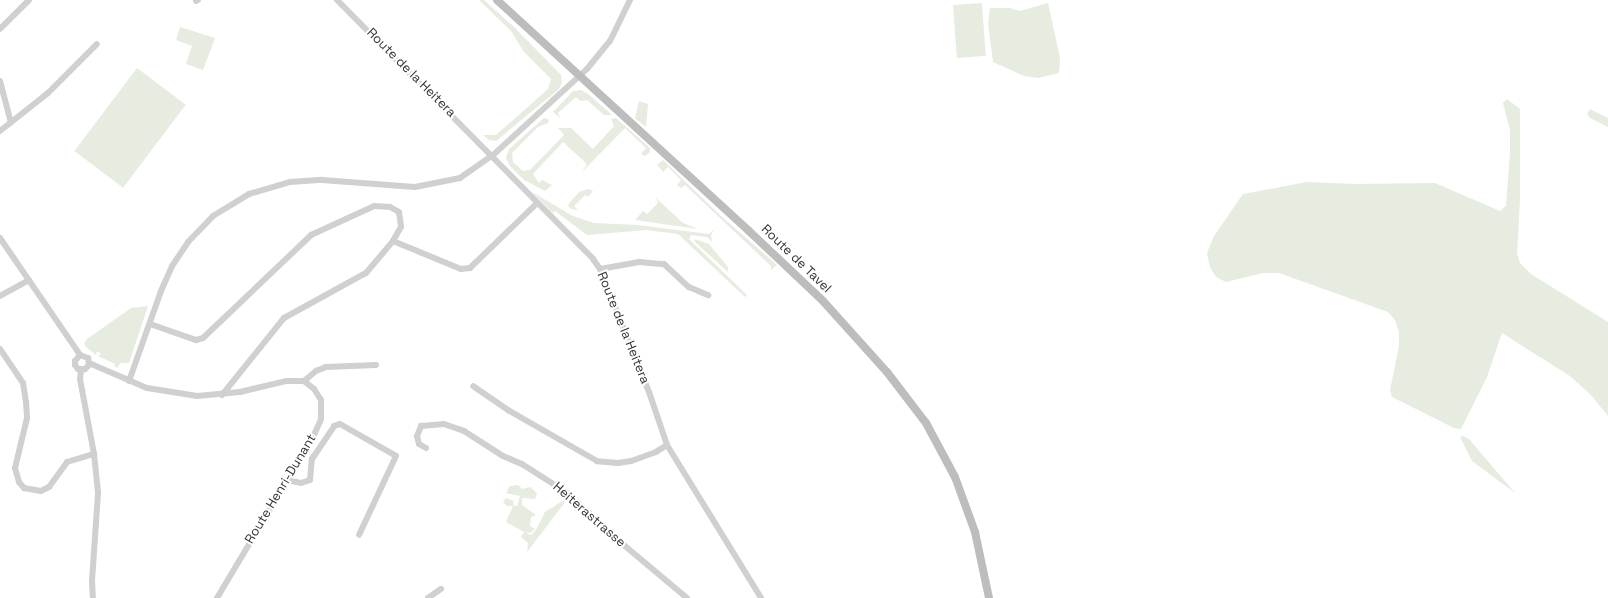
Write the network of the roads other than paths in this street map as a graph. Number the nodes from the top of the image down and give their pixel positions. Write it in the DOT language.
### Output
graph roads {
  1 [pos="29,0"];
  2 [pos="337,0"];
  3 [pos="497,0"];
  4 [pos="622,0"];
  5 [pos="629,1"];
  6 [pos="0,29"];
  7 [pos="97,44"];
  8 [pos="580,76"];
  9 [pos="0,81"];
  10 [pos="11,123"];
  11 [pos="0,130"];
  12 [pos="492,156"];
  13 [pos="537,203"];
  14 [pos="0,238"];
  15 [pos="393,241"];
  16 [pos="600,269"];
  17 [pos="29,280"];
  18 [pos="708,295"];
  19 [pos="0,296"];
  20 [pos="150,324"];
  21 [pos="0,349"];
  22 [pos="80,355"];
  23 [pos="89,363"];
  24 [pos="376,365"];
  25 [pos="81,370"];
  26 [pos="130,381"];
  27 [pos="304,381"];
  28 [pos="472,386"];
  29 [pos="222,395"];
  30 [pos="667,444"];
  31 [pos="426,448"];
  32 [pos="94,454"];
  33 [pos="287,480"];
  34 [pos="359,535"];
  35 [pos="441,589"];
  36 [pos="93,598"];
  37 [pos="217,598"];
  38 [pos="428,598"];
  39 [pos="687,598"];
  40 [pos="761,598"];
  41 [pos="989,598"];
  1 -- 6 [label="street"];
  2 -- 12 [label="street, Route de la Heitera"];
  3 -- 8 [label="main road, Route de Tavel"];
  4 -- 5 [label="street"];
  5 -- 8 [label="street"];
  7 -- 10 [label="street"];
  8 -- 12 [label="street"];
  8 -- 41 [label="main road, Route de Tavel"];
  9 -- 10 [label="street"];
  10 -- 11 [label="street"];
  12 -- 13 [label="street, Route de la Heitera"];
  12 -- 20 [label="street"];
  13 -- 15 [label="street"];
  13 -- 16 [label="street, Route de la Heitera"];
  14 -- 17 [label="street"];
  15 -- 20 [label="street"];
  15 -- 29 [label="street"];
  16 -- 18 [label="street"];
  16 -- 30 [label="street, Route de la Heitera"];
  17 -- 19 [label="street"];
  17 -- 22 [label="street"];
  20 -- 26 [label="street"];
  21 -- 32 [label="street"];
  22 -- 23 [label="street"];
  22 -- 25 [label="street"];
  23 -- 25 [label="street"];
  23 -- 26 [label="street"];
  24 -- 27 [label="street"];
  25 -- 32 [label="street"];
  26 -- 29 [label="street"];
  27 -- 29 [label="street"];
  27 -- 33 [label="street, Route Henri-Dunant"];
  28 -- 30 [label="street"];
  30 -- 40 [label="street"];
  31 -- 39 [label="street, Heiterastrasse"];
  32 -- 36 [label="street"];
  33 -- 34 [label="street"];
  33 -- 37 [label="street, Route Henri-Dunant"];
  35 -- 38 [label="street"];
}
